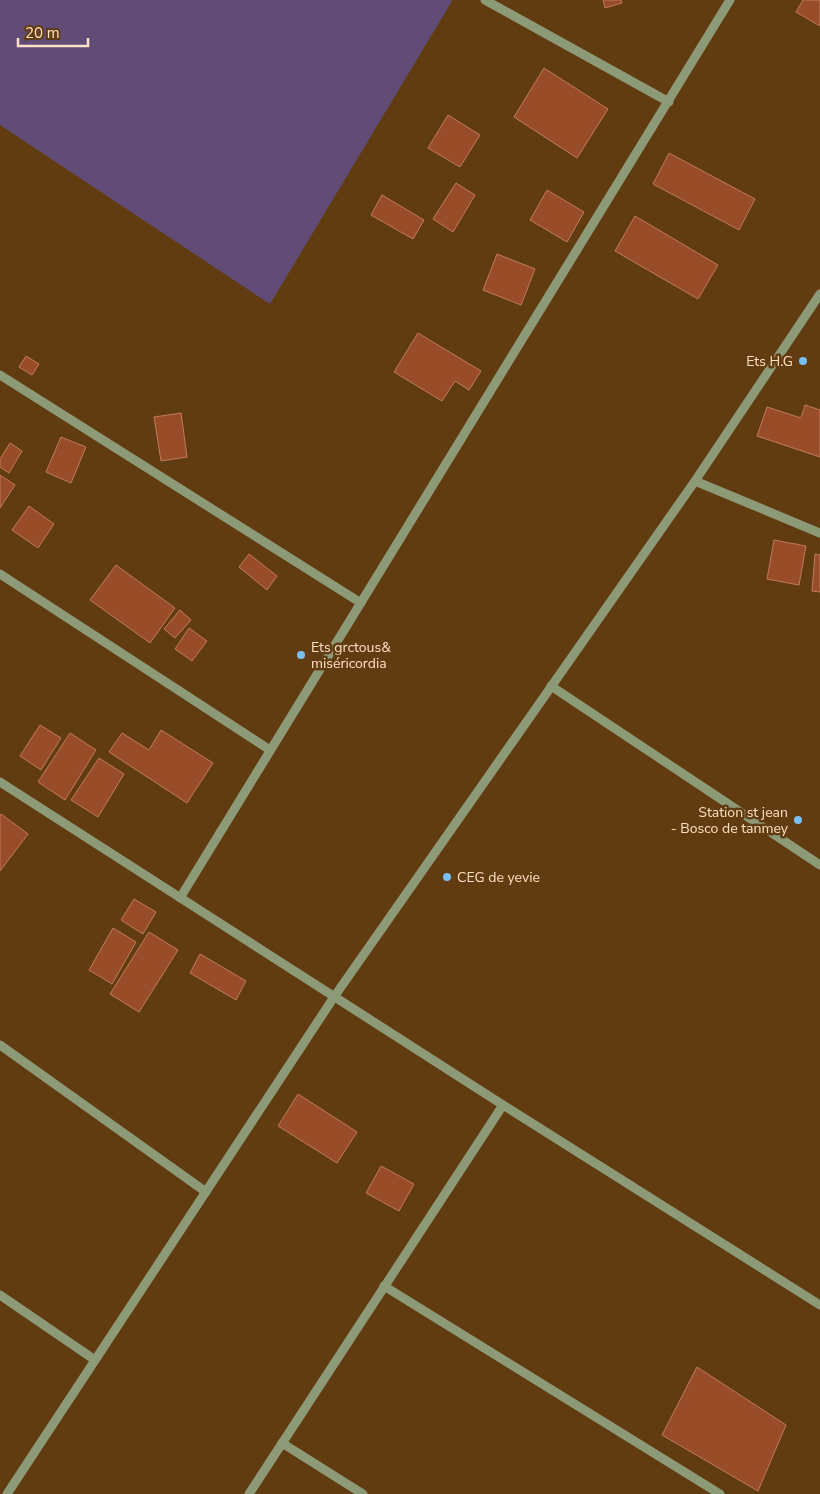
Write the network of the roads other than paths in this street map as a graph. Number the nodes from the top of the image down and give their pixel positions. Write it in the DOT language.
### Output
graph roads {
  1 [pos="485,0"];
  2 [pos="730,0"];
  3 [pos="669,102"];
  4 [pos="820,294"];
  5 [pos="0,375"];
  6 [pos="695,481"];
  7 [pos="820,533"];
  8 [pos="0,574"];
  9 [pos="361,603"];
  10 [pos="551,686"];
  11 [pos="270,750"];
  12 [pos="0,782"];
  13 [pos="820,865"];
  14 [pos="180,898"];
  15 [pos="334,997"];
  16 [pos="0,1045"];
  17 [pos="503,1106"];
  18 [pos="206,1192"];
  19 [pos="384,1286"];
  20 [pos="0,1295"];
  21 [pos="820,1304"];
  22 [pos="95,1360"];
  23 [pos="282,1443"];
  24 [pos="7,1494"];
  25 [pos="248,1494"];
  26 [pos="363,1494"];
  27 [pos="720,1494"];
  1 -- 3 [label="street"];
  2 -- 3 [label="street"];
  3 -- 9 [label="street"];
  4 -- 6 [label="street"];
  5 -- 9 [label="street"];
  6 -- 7 [label="street"];
  6 -- 10 [label="street"];
  8 -- 11 [label="street"];
  9 -- 11 [label="street"];
  10 -- 13 [label="street"];
  10 -- 15 [label="street"];
  11 -- 14 [label="street"];
  12 -- 14 [label="street"];
  14 -- 15 [label="street"];
  15 -- 17 [label="street"];
  15 -- 18 [label="street"];
  16 -- 18 [label="street"];
  17 -- 19 [label="street"];
  17 -- 21 [label="street"];
  18 -- 22 [label="street"];
  19 -- 23 [label="street"];
  19 -- 27 [label="street"];
  20 -- 22 [label="street"];
  22 -- 24 [label="street"];
  23 -- 25 [label="street"];
  23 -- 26 [label="street"];
}
